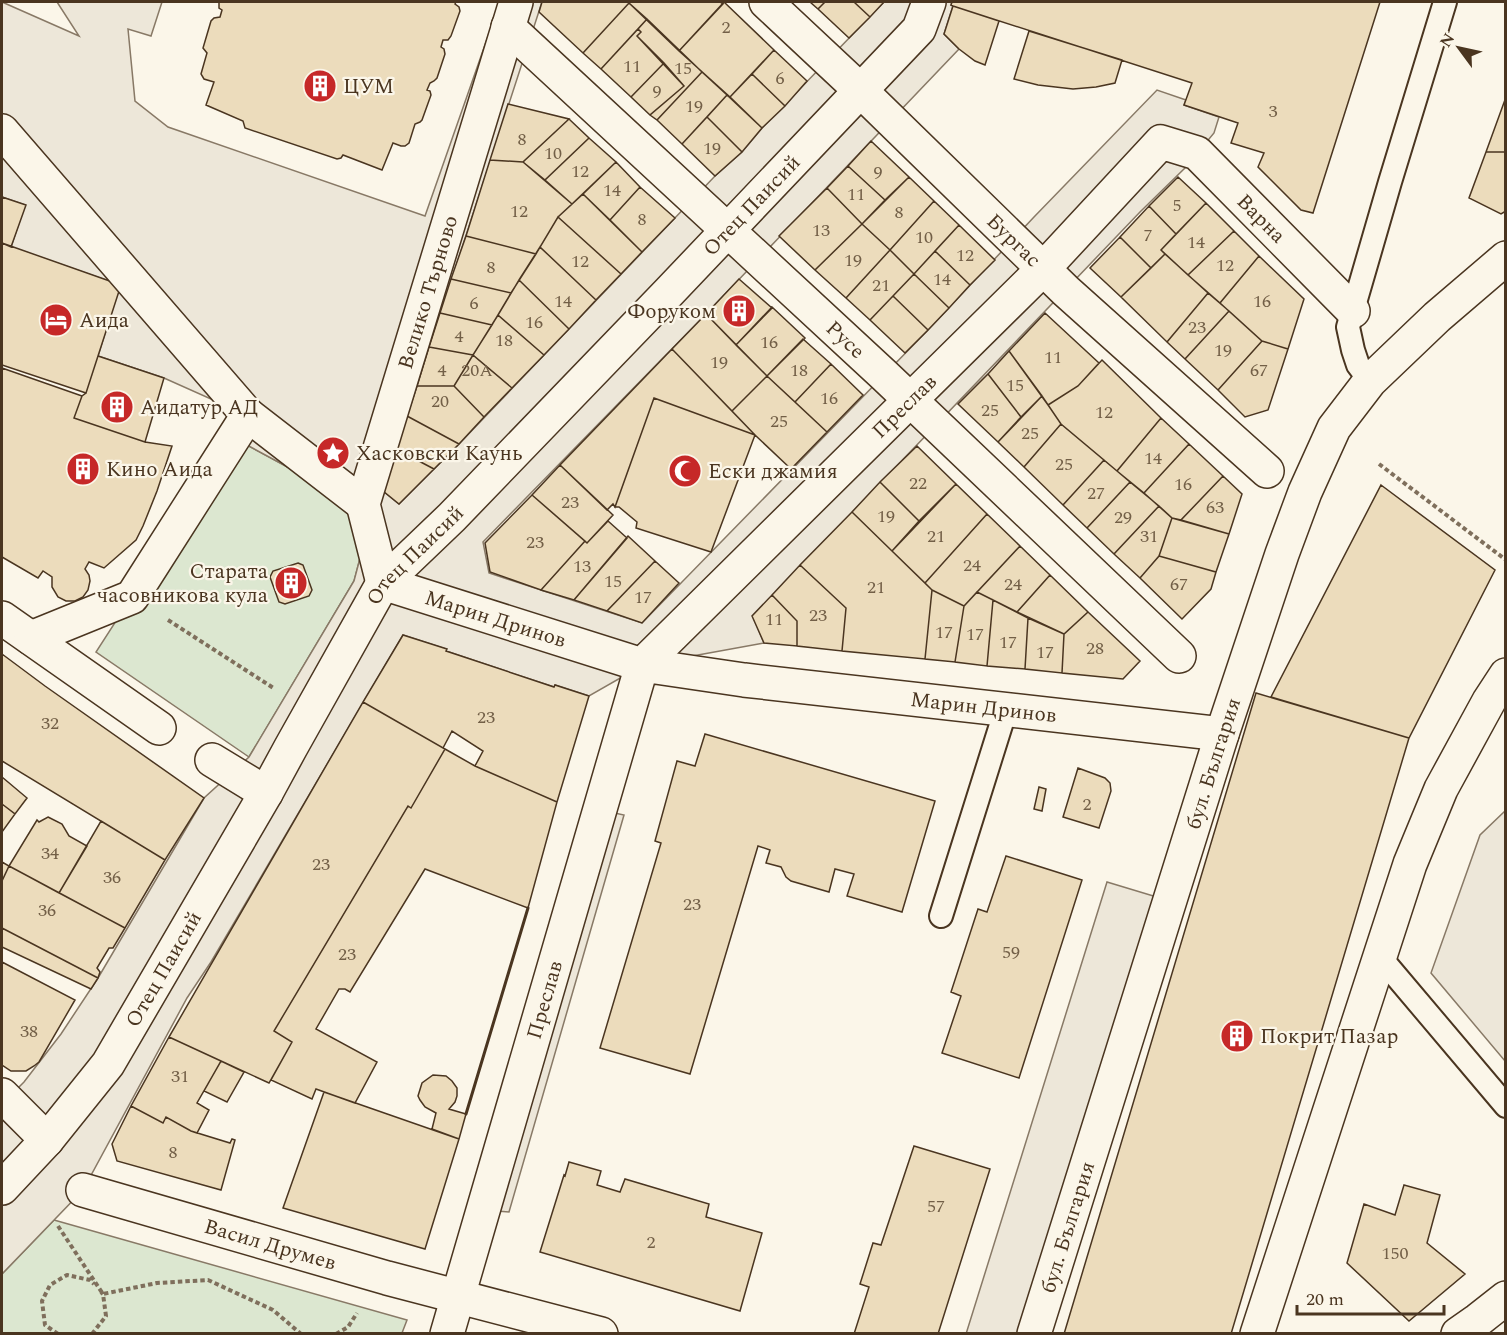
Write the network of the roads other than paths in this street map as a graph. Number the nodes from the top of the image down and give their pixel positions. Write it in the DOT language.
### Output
graph roads {
  1 [pos="766,2"];
  2 [pos="929,2"];
  3 [pos="1445,2"];
  4 [pos="512,14"];
  5 [pos="860,90"];
  6 [pos="2,131"];
  7 [pos="1161,141"];
  8 [pos="727,230"];
  9 [pos="1506,258"];
  10 [pos="1044,268"];
  11 [pos="1353,311"];
  12 [pos="1370,381"];
  13 [pos="911,400"];
  14 [pos="248,416"];
  15 [pos="1268,471"];
  16 [pos="363,504"];
  17 [pos="383,583"];
  18 [pos="2,618"];
  19 [pos="31,638"];
  20 [pos="1179,656"];
  21 [pos="642,665"];
  22 [pos="1506,675"];
  23 [pos="1006,709"];
  24 [pos="159,728"];
  25 [pos="1222,734"];
  26 [pos="212,760"];
  27 [pos="266,794"];
  28 [pos="941,916"];
  29 [pos="1380,957"];
  30 [pos="2,1095"];
  31 [pos="1506,1106"];
  32 [pos="46,1140"];
  33 [pos="2,1188"];
  34 [pos="82,1190"];
  35 [pos="459,1297"];
  36 [pos="1506,1298"];
  37 [pos="447,1334"];
  38 [pos="601,1334"];
  39 [pos="1034,1334"];
  40 [pos="1257,1334"];
  41 [pos="1458,1334"];
  1 -- 5 [label="street, Бургас"];
  2 -- 5 [label="street, Отец Паисий"];
  3 -- 11 [label="lane"];
  4 -- 8 [label="street, Русе"];
  4 -- 16 [label="street, Велико Търново"];
  5 -- 8 [label="street, Отец Паисий"];
  5 -- 10 [label="street, Бургас"];
  6 -- 14 [label="street"];
  7 -- 10 [label="street, Преслав"];
  7 -- 11 [label="street, Варна"];
  8 -- 13 [label="street, Русе"];
  8 -- 17 [label="street, Отец Паисий"];
  9 -- 12 [label="street, бул. България"];
  10 -- 13 [label="street, Преслав"];
  10 -- 15 [label="street, Бургас"];
  11 -- 12 [label="lane"];
  12 -- 25 [label="street, бул. България"];
  13 -- 20 [label="street, Русе"];
  13 -- 21 [label="street, Преслав"];
  14 -- 16 [label="street"];
  14 -- 19 [label="street"];
  16 -- 17 [label="street"];
  17 -- 21 [label="street, Марин Дринов"];
  17 -- 27 [label="street, Отец Паисий"];
  18 -- 19 [label="street"];
  19 -- 24 [label="street"];
  21 -- 23 [label="street, Марин Дринов"];
  21 -- 35 [label="street, Преслав"];
  22 -- 29 [label="street"];
  23 -- 25 [label="street, Марин Дринов"];
  23 -- 28 [label="lane"];
  25 -- 39 [label="street, бул. България"];
  26 -- 27 [label="street"];
  27 -- 32 [label="street, Отец Паисий"];
  29 -- 31 [label="lane"];
  29 -- 40 [label="street"];
  30 -- 32 [label="street"];
  32 -- 33 [label="street, Отец Паисий"];
  34 -- 35 [label="street, Васил Друмев"];
  35 -- 37 [label="street, Преслав"];
  35 -- 38 [label="street, Васил Друмев"];
  36 -- 41 [label="street"];
}
